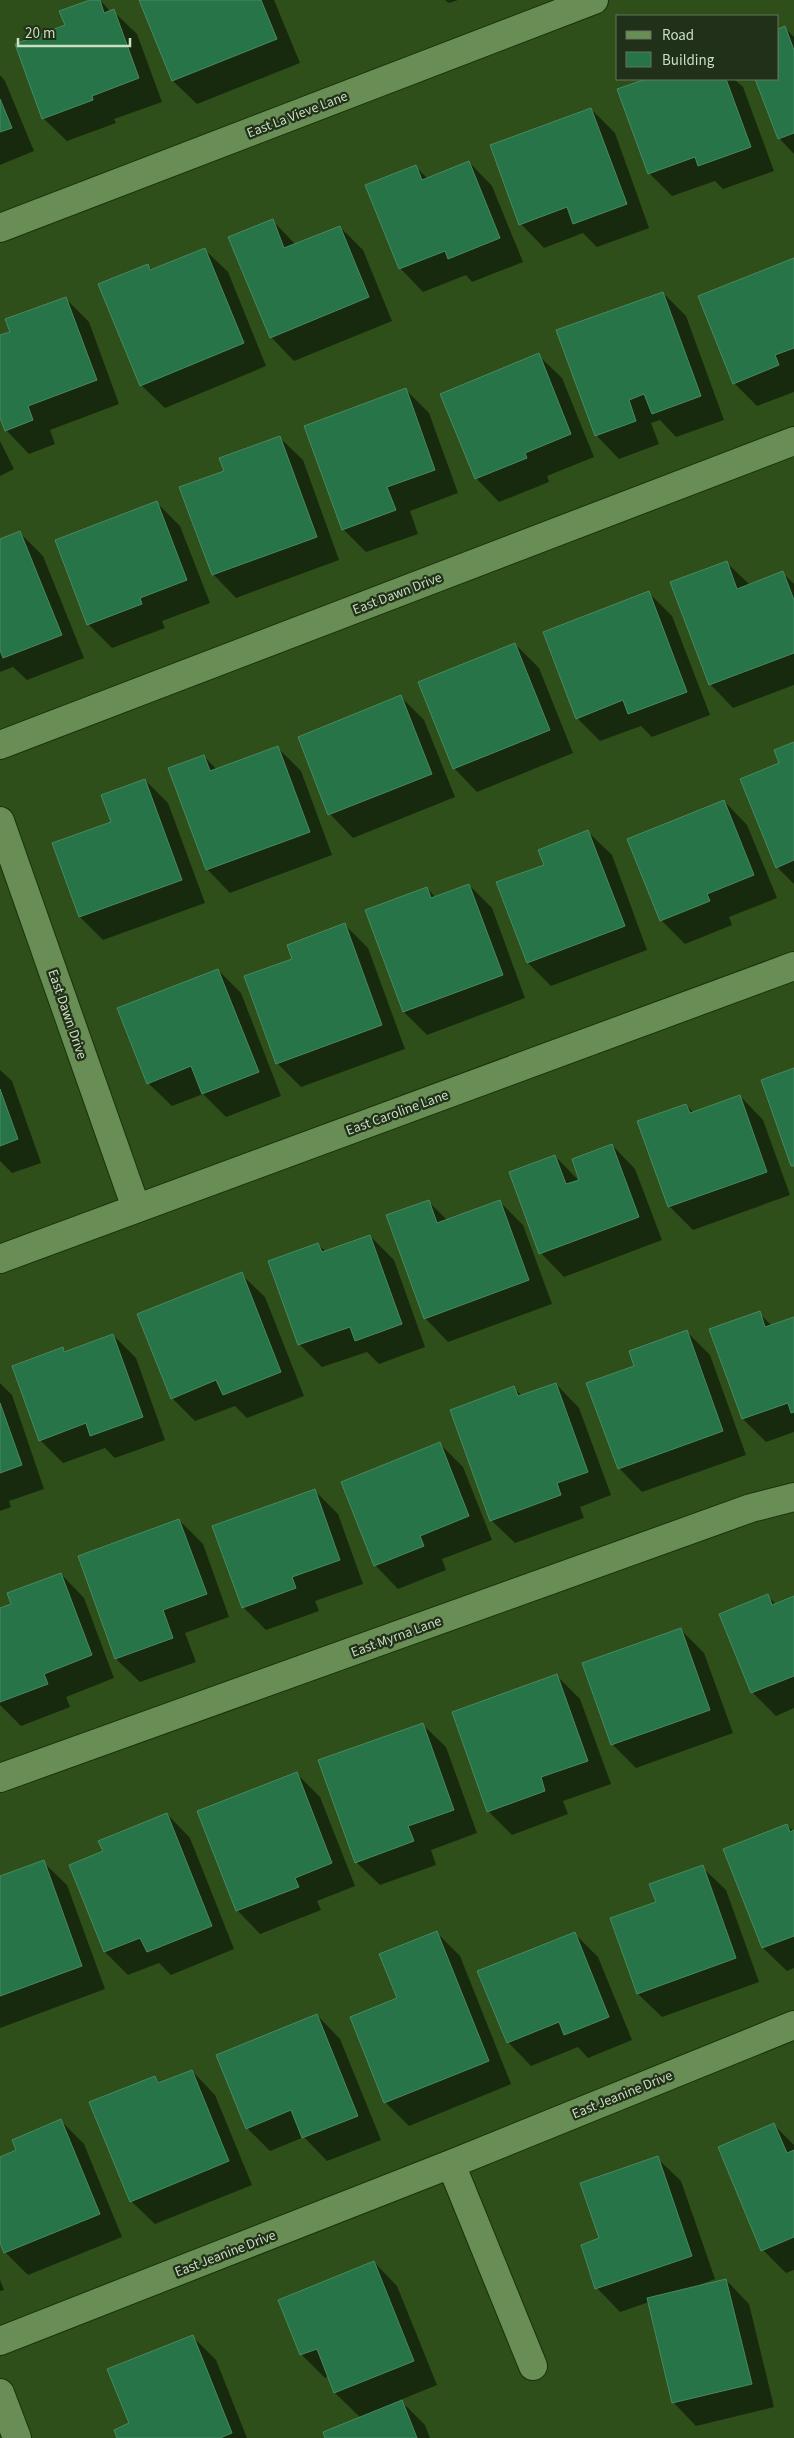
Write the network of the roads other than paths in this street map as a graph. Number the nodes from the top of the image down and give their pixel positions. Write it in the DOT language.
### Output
graph roads {
  1 [pos="594,0"];
  2 [pos="0,228"];
  3 [pos="794,441"];
  4 [pos="0,745"];
  5 [pos="0,820"];
  6 [pos="794,966"];
  7 [pos="136,1208"];
  8 [pos="0,1258"];
  9 [pos="794,1497"];
  10 [pos="0,1778"];
  11 [pos="794,2024"];
  12 [pos="451,2164"];
  13 [pos="0,2341"];
  14 [pos="533,2366"];
  15 [pos="0,2393"];
  16 [pos="17,2438"];
  1 -- 2 [label="street, East La Vieve Lane"];
  3 -- 4 [label="street, East Dawn Drive"];
  5 -- 7 [label="street, East Dawn Drive"];
  6 -- 7 [label="street, East Caroline Lane"];
  7 -- 8 [label="street, East Caroline Lane"];
  9 -- 10 [label="street, East Myrna Lane"];
  11 -- 12 [label="street, East Jeanine Drive"];
  12 -- 13 [label="street, East Jeanine Drive"];
  12 -- 14 [label="street"];
  15 -- 16 [label="street"];
}
